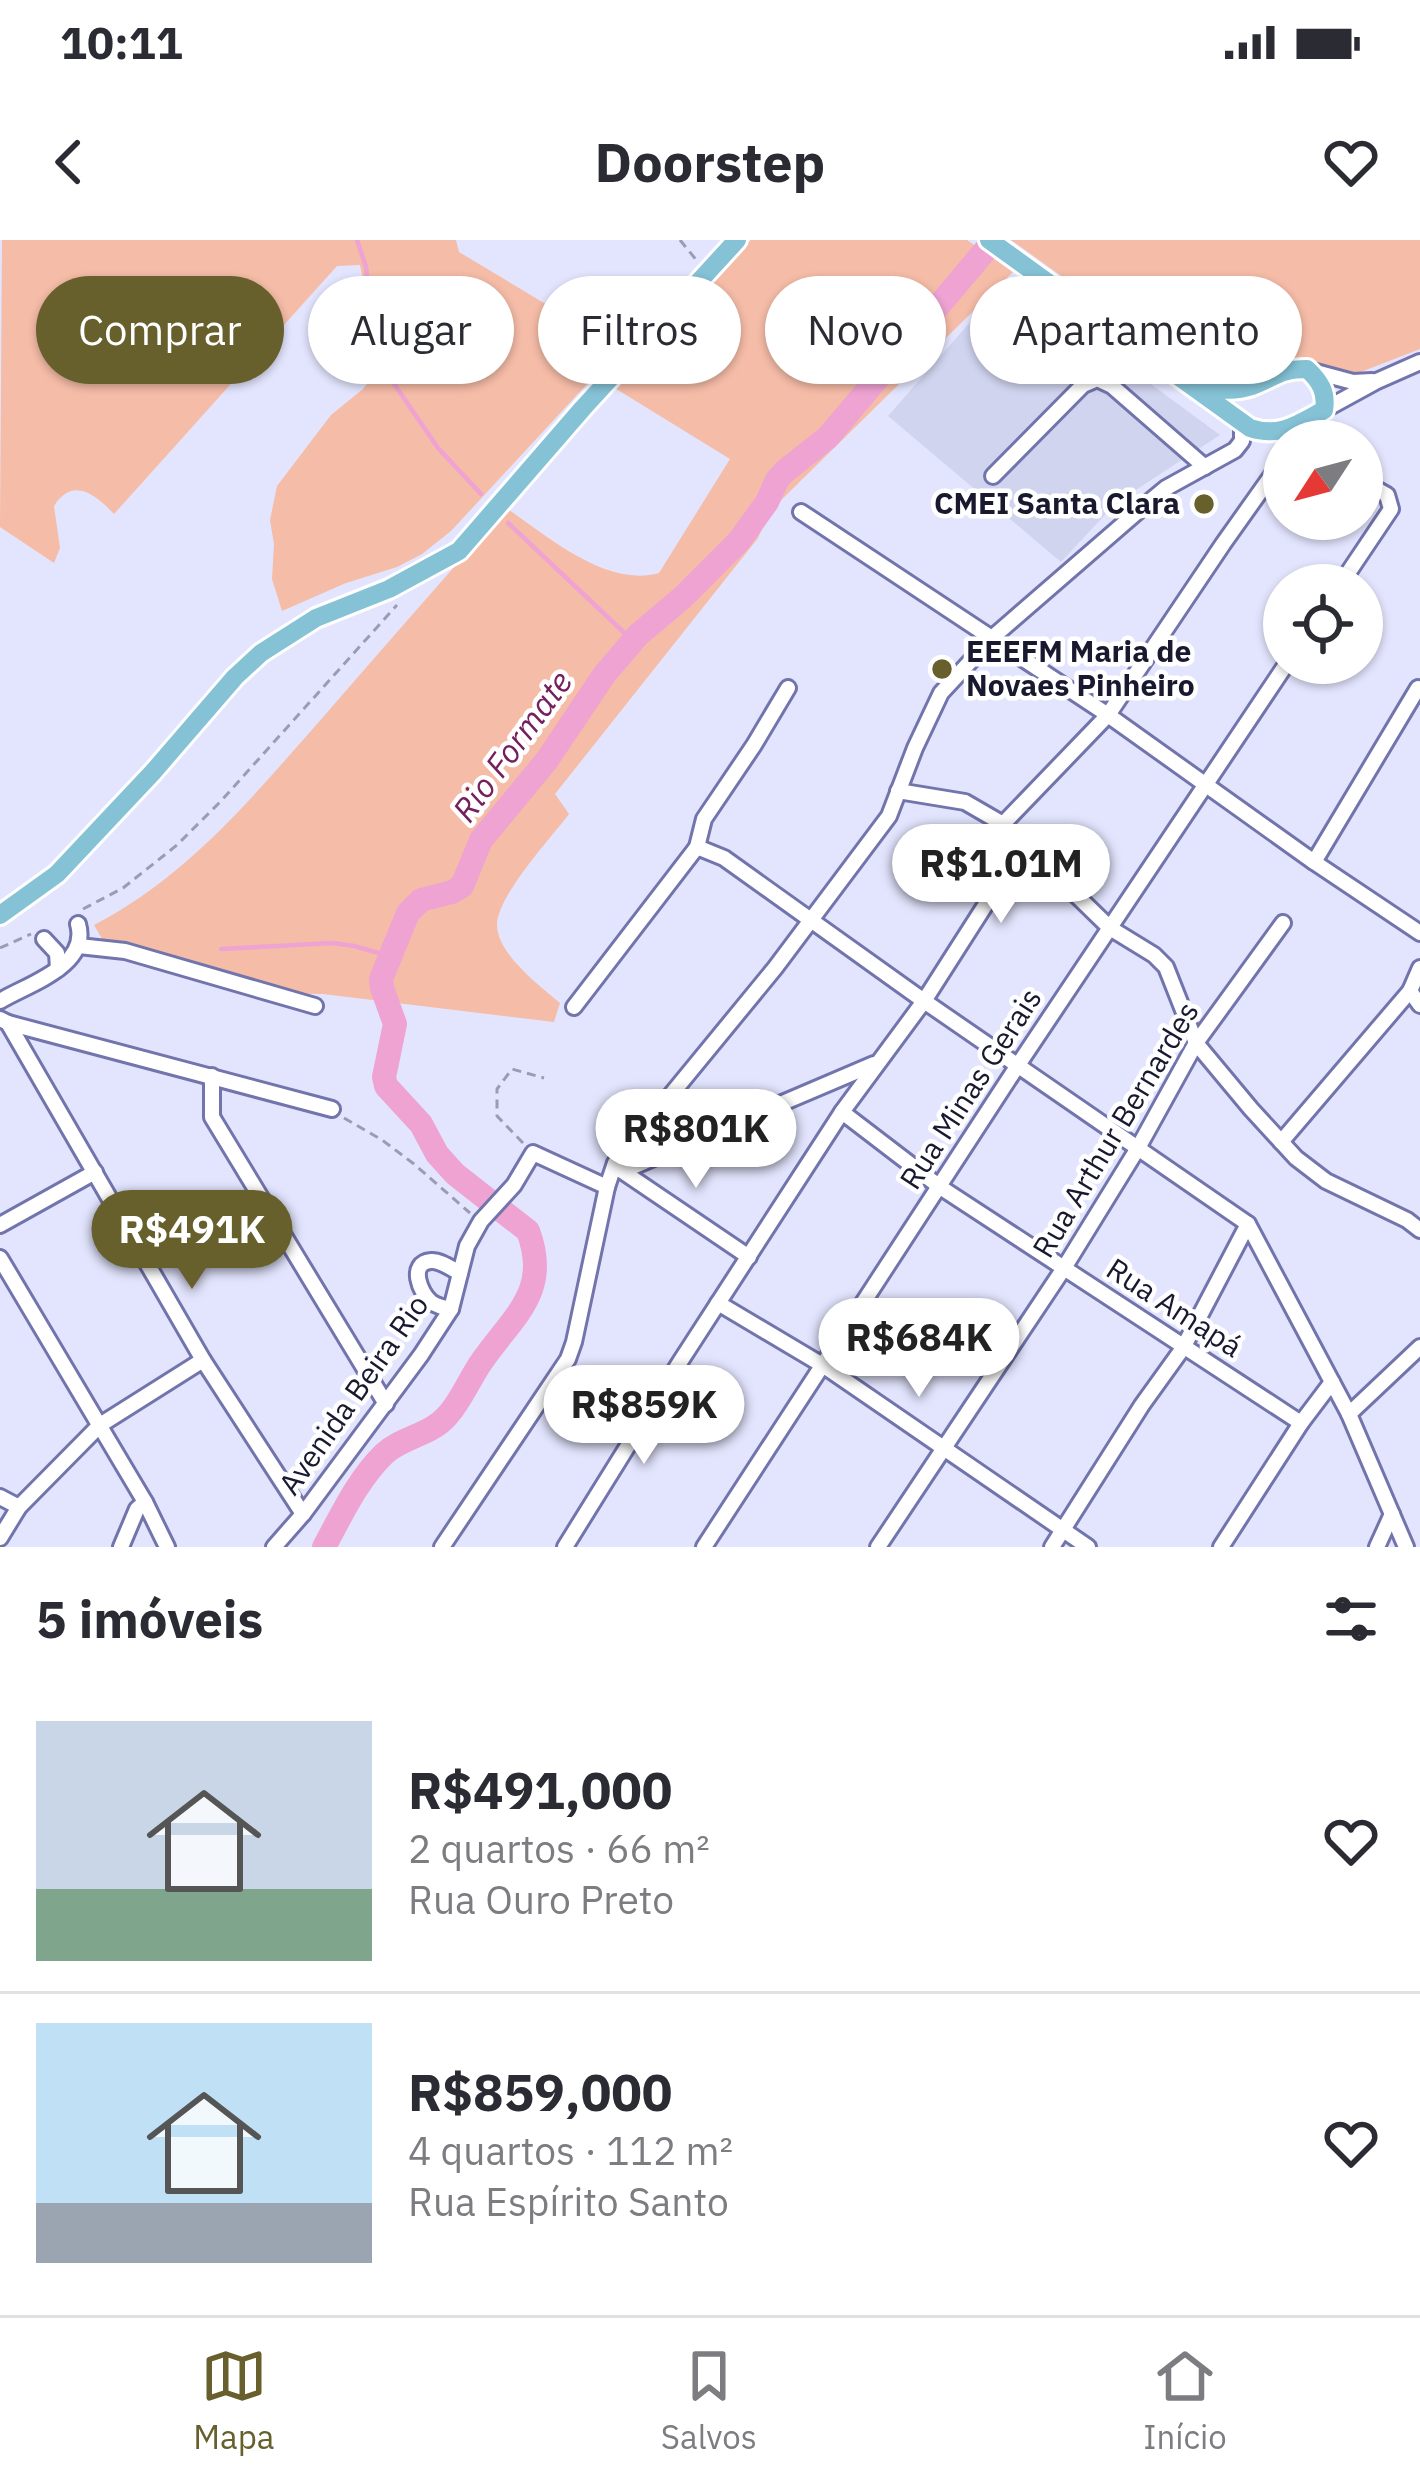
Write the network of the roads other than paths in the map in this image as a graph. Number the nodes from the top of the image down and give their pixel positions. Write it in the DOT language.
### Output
graph roads {
  1 [pos="725,240"];
  2 [pos="737,240"];
  3 [pos="989,240"];
  4 [pos="706,273"];
  5 [pos="1040,276"];
  6 [pos="1420,362"];
  7 [pos="1306,369"];
  8 [pos="1377,381"];
  9 [pos="1191,384"];
  10 [pos="1198,384"];
  11 [pos="1251,386"];
  12 [pos="1324,410"];
  13 [pos="1307,420"];
  14 [pos="1242,422"];
  15 [pos="1263,431"];
  16 [pos="1205,466"];
  17 [pos="993,476"];
  18 [pos="1263,489"];
  19 [pos="1383,493"];
  20 [pos="800,512"];
  21 [pos="1383,519"];
  22 [pos="993,638"];
  23 [pos="1273,684"];
  24 [pos="788,688"];
  25 [pos="1418,688"];
  26 [pos="1108,715"];
  27 [pos="902,784"];
  28 [pos="1205,785"];
  29 [pos="1004,824"];
  30 [pos="1025,843"];
  31 [pos="697,847"];
  32 [pos="1314,862"];
  33 [pos="1,915"];
  34 [pos="812,919"];
  35 [pos="75,920"];
  36 [pos="1282,923"];
  37 [pos="1109,928"];
  38 [pos="1420,933"];
  39 [pos="36,937"];
  40 [pos="79,946"];
  41 [pos="1420,968"];
  42 [pos="58,969"];
  43 [pos="1410,991"];
  44 [pos="0,1001"];
  45 [pos="923,1001"];
  46 [pos="1420,1005"];
  47 [pos="315,1006"];
  48 [pos="574,1006"];
  49 [pos="4,1021"];
  50 [pos="1196,1043"];
  51 [pos="879,1063"];
  52 [pos="1018,1066"];
  53 [pos="212,1076"];
  54 [pos="332,1109"];
  55 [pos="842,1112"];
  56 [pos="1281,1142"];
  57 [pos="1138,1148"];
  58 [pos="619,1168"];
  59 [pos="95,1172"];
  60 [pos="607,1186"];
  61 [pos="940,1187"];
  62 [pos="1248,1224"];
  63 [pos="0,1225"];
  64 [pos="1420,1230"];
  65 [pos="749,1257"];
  66 [pos="0,1258"];
  67 [pos="1064,1268"];
  68 [pos="460,1273"];
  69 [pos="718,1303"];
  70 [pos="451,1310"];
  71 [pos="1420,1347"];
  72 [pos="1183,1348"];
  73 [pos="203,1360"];
  74 [pos="824,1366"];
  75 [pos="1332,1382"];
  76 [pos="386,1404"];
  77 [pos="1349,1414"];
  78 [pos="1300,1423"];
  79 [pos="100,1425"];
  80 [pos="946,1448"];
  81 [pos="0,1497"];
  82 [pos="146,1502"];
  83 [pos="19,1507"];
  84 [pos="303,1514"];
  85 [pos="1392,1514"];
  86 [pos="1063,1530"];
  87 [pos="0,1538"];
  88 [pos="121,1547"];
  89 [pos="167,1547"];
  90 [pos="274,1547"];
  91 [pos="442,1547"];
  92 [pos="565,1547"];
  93 [pos="704,1547"];
  94 [pos="878,1547"];
  95 [pos="1052,1547"];
  96 [pos="1088,1547"];
  97 [pos="1221,1547"];
  98 [pos="1378,1547"];
  99 [pos="1406,1547"];
  1 -- 4 [label="main road"];
  2 -- 4 [label="main road"];
  3 -- 5 [label="main road"];
  4 -- 33 [label="main road"];
  6 -- 8 [label="street"];
  7 -- 8 [label="street"];
  7 -- 11 [label="main road"];
  7 -- 12 [label="main road"];
  8 -- 12 [label="street"];
  9 -- 14 [label="main road"];
  10 -- 11 [label="main road"];
  11 -- 14 [label="main road"];
  12 -- 13 [label="main road"];
  14 -- 15 [label="main road"];
  14 -- 16 [label="street"];
  16 -- 17 [label="street"];
  16 -- 22 [label="street"];
  18 -- 26 [label="street"];
  19 -- 21 [label="street"];
  20 -- 22 [label="street"];
  22 -- 26 [label="street"];
  22 -- 27 [label="street"];
  23 -- 28 [label="street, Rua Minas Gerais"];
  24 -- 31 [label="street"];
  25 -- 32 [label="street"];
  26 -- 28 [label="street"];
  26 -- 29 [label="street"];
  27 -- 29 [label="street"];
  27 -- 34 [label="street"];
  28 -- 32 [label="street"];
  28 -- 37 [label="street, Rua Minas Gerais"];
  29 -- 30 [label="street"];
  30 -- 37 [label="street"];
  30 -- 45 [label="street"];
  31 -- 34 [label="street"];
  31 -- 48 [label="street"];
  32 -- 38 [label="street"];
  34 -- 45 [label="street"];
  34 -- 58 [label="street"];
  35 -- 40 [label="street"];
  36 -- 50 [label="street, Rua Arthur Bernardes"];
  37 -- 50 [label="street"];
  37 -- 52 [label="street, Rua Minas Gerais"];
  39 -- 42 [label="street"];
  40 -- 42 [label="street"];
  40 -- 47 [label="street"];
  41 -- 43 [label="street"];
  42 -- 44 [label="street"];
  43 -- 46 [label="street"];
  43 -- 56 [label="street"];
  45 -- 51 [label="street"];
  45 -- 52 [label="street"];
  49 -- 53 [label="street"];
  49 -- 59 [label="street"];
  50 -- 56 [label="street"];
  50 -- 57 [label="street, Rua Arthur Bernardes"];
  51 -- 55 [label="street"];
  51 -- 58 [label="street"];
  52 -- 57 [label="street"];
  52 -- 61 [label="street, Rua Minas Gerais"];
  53 -- 54 [label="street"];
  53 -- 76 [label="street"];
  55 -- 61 [label="street, Rua Amapá"];
  55 -- 65 [label="street"];
  56 -- 64 [label="street"];
  57 -- 62 [label="street"];
  57 -- 67 [label="street, Rua Arthur Bernardes"];
  58 -- 60 [label="street"];
  58 -- 65 [label="street"];
  59 -- 63 [label="street"];
  59 -- 73 [label="street"];
  60 -- 68 [label="street, Avenida Beira Rio"];
  60 -- 91 [label="street"];
  61 -- 67 [label="street, Rua Amapá"];
  61 -- 74 [label="street, Rua Minas Gerais"];
  62 -- 72 [label="street"];
  62 -- 75 [label="street"];
  65 -- 69 [label="street"];
  66 -- 79 [label="street"];
  67 -- 72 [label="street, Rua Amapá"];
  67 -- 80 [label="street, Rua Arthur Bernardes"];
  68 -- 70 [label="street, Avenida Beira Rio"];
  68 -- 70 [label="street"];
  69 -- 74 [label="street"];
  69 -- 92 [label="street"];
  70 -- 76 [label="street, Avenida Beira Rio"];
  71 -- 77 [label="street"];
  72 -- 78 [label="street, Rua Amapá"];
  72 -- 86 [label="street"];
  73 -- 79 [label="street"];
  73 -- 84 [label="street"];
  74 -- 80 [label="street"];
  74 -- 93 [label="street, Rua Minas Gerais"];
  75 -- 77 [label="street"];
  75 -- 78 [label="street"];
  76 -- 84 [label="street, Avenida Beira Rio"];
  77 -- 85 [label="street"];
  78 -- 97 [label="street"];
  79 -- 82 [label="street"];
  79 -- 83 [label="street"];
  80 -- 86 [label="street"];
  80 -- 94 [label="street, Rua Arthur Bernardes"];
  81 -- 83 [label="street"];
  82 -- 88 [label="street"];
  82 -- 89 [label="street"];
  83 -- 87 [label="street"];
  84 -- 90 [label="street, Avenida Beira Rio"];
  85 -- 98 [label="street"];
  85 -- 99 [label="street"];
  86 -- 95 [label="street"];
  86 -- 96 [label="street"];
}
